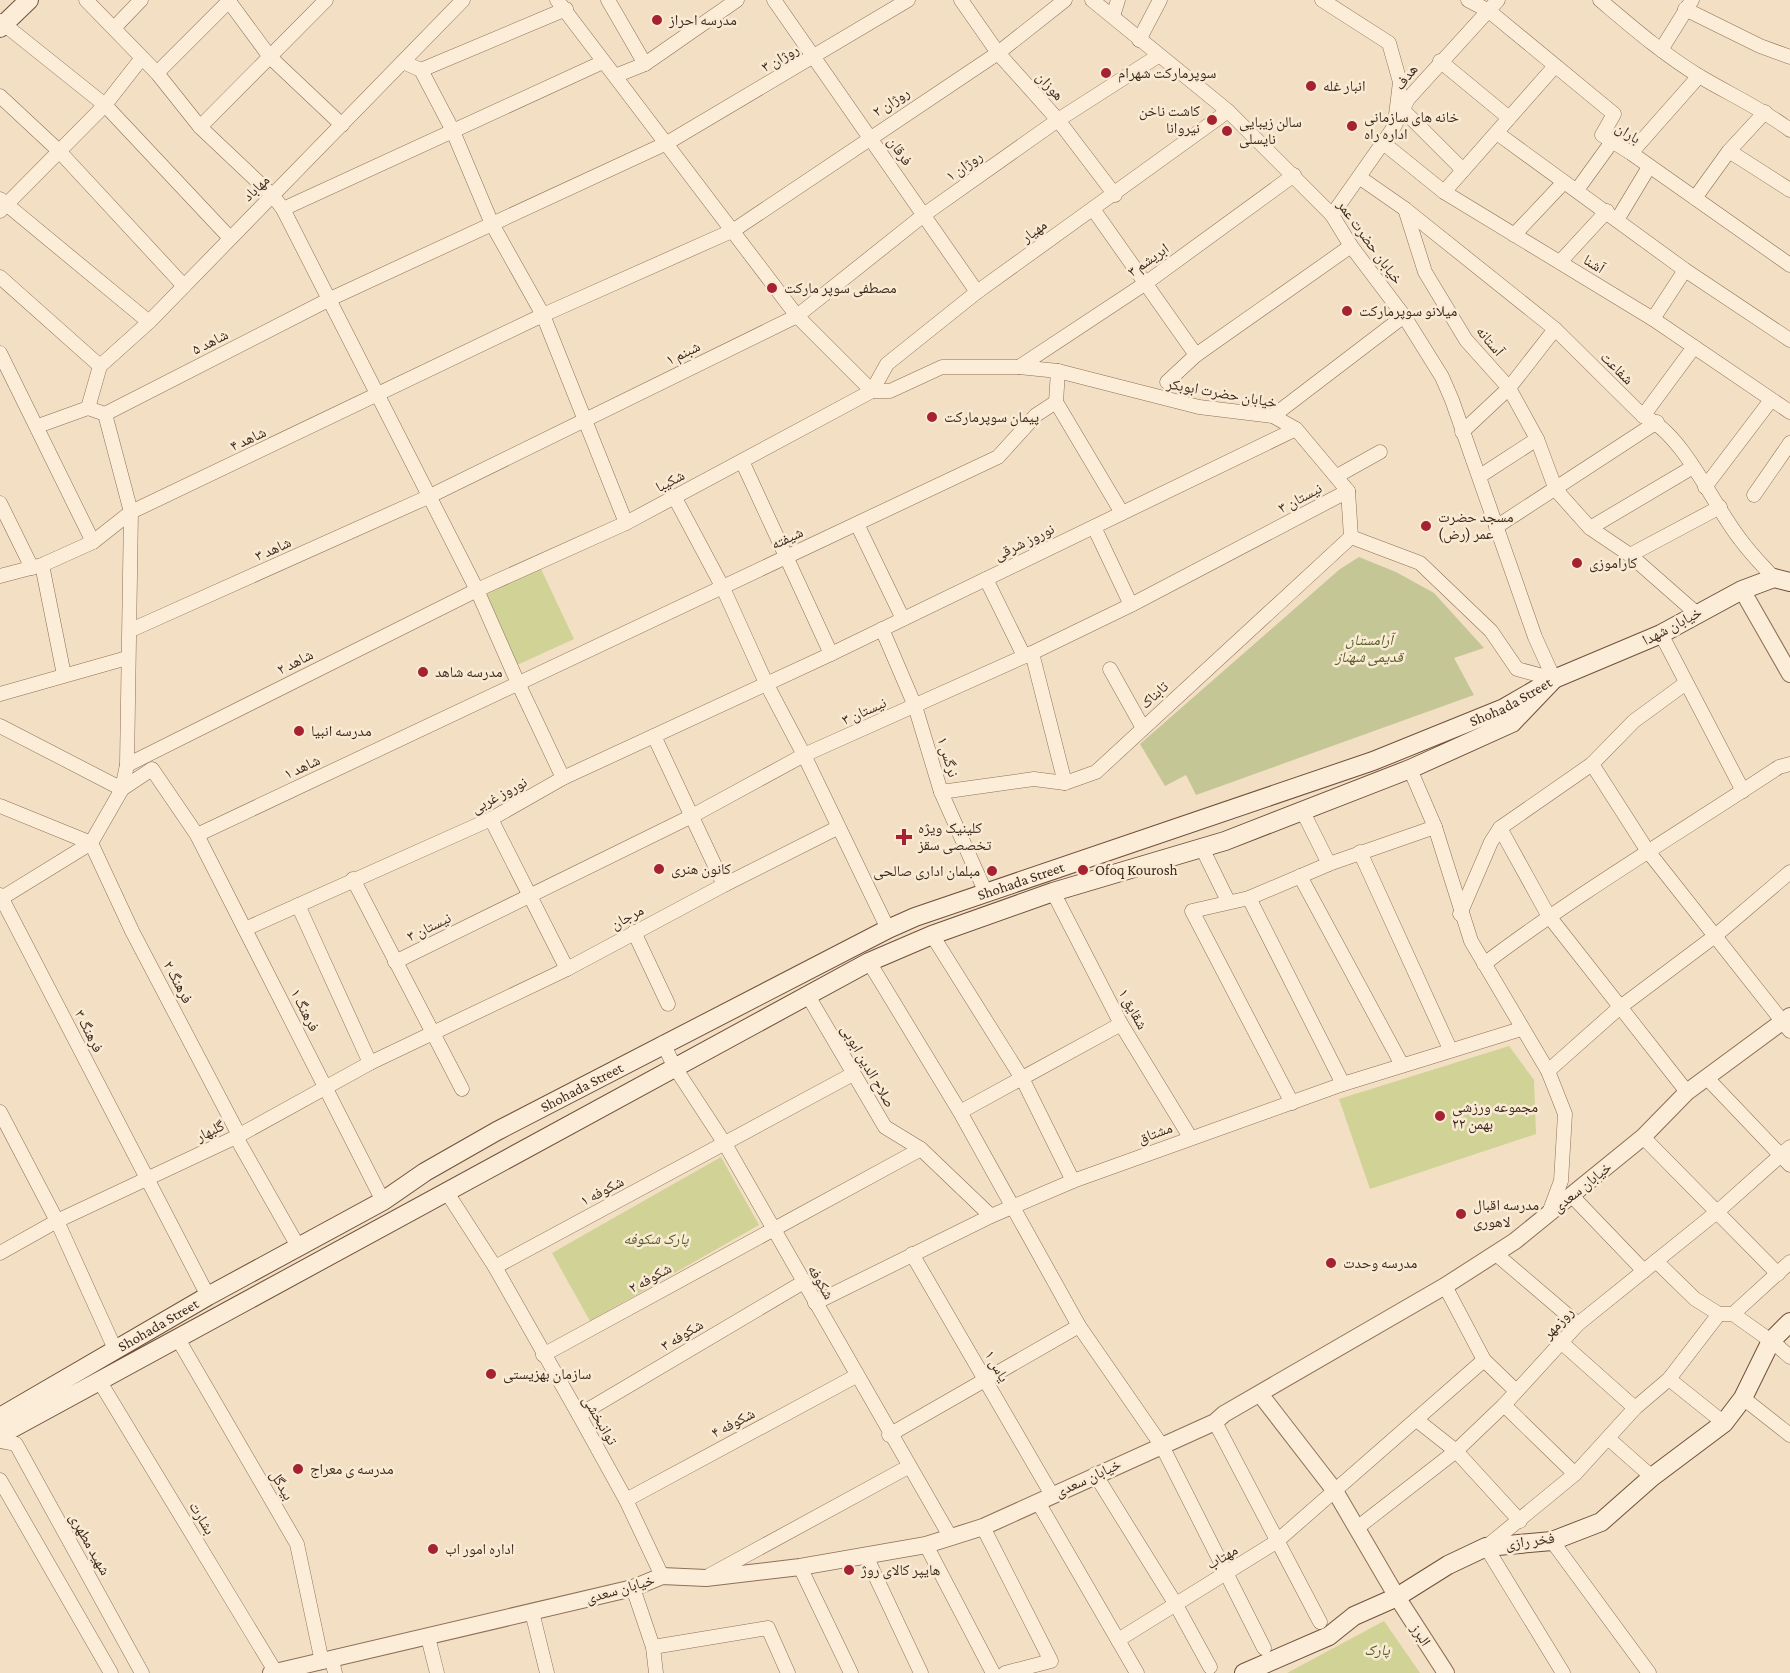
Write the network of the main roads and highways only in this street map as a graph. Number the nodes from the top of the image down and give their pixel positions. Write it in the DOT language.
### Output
graph roads {
  1 [pos="29,0"];
  2 [pos="1,24"];
  3 [pos="1782,580"];
  4 [pos="1554,679"];
  5 [pos="1790,1322"];
  6 [pos="0,1417"];
  7 [pos="0,1435"];
  8 [pos="1245,1673"];
  1 -- 2 [label="main road"];
  3 -- 4 [label="main road, خیابان شهدا"];
  4 -- 6 [label="main road, Shohada Street"];
  4 -- 7 [label="main road, Shohada Street"];
  5 -- 8 [label="main road, فخر رازی"];
}
